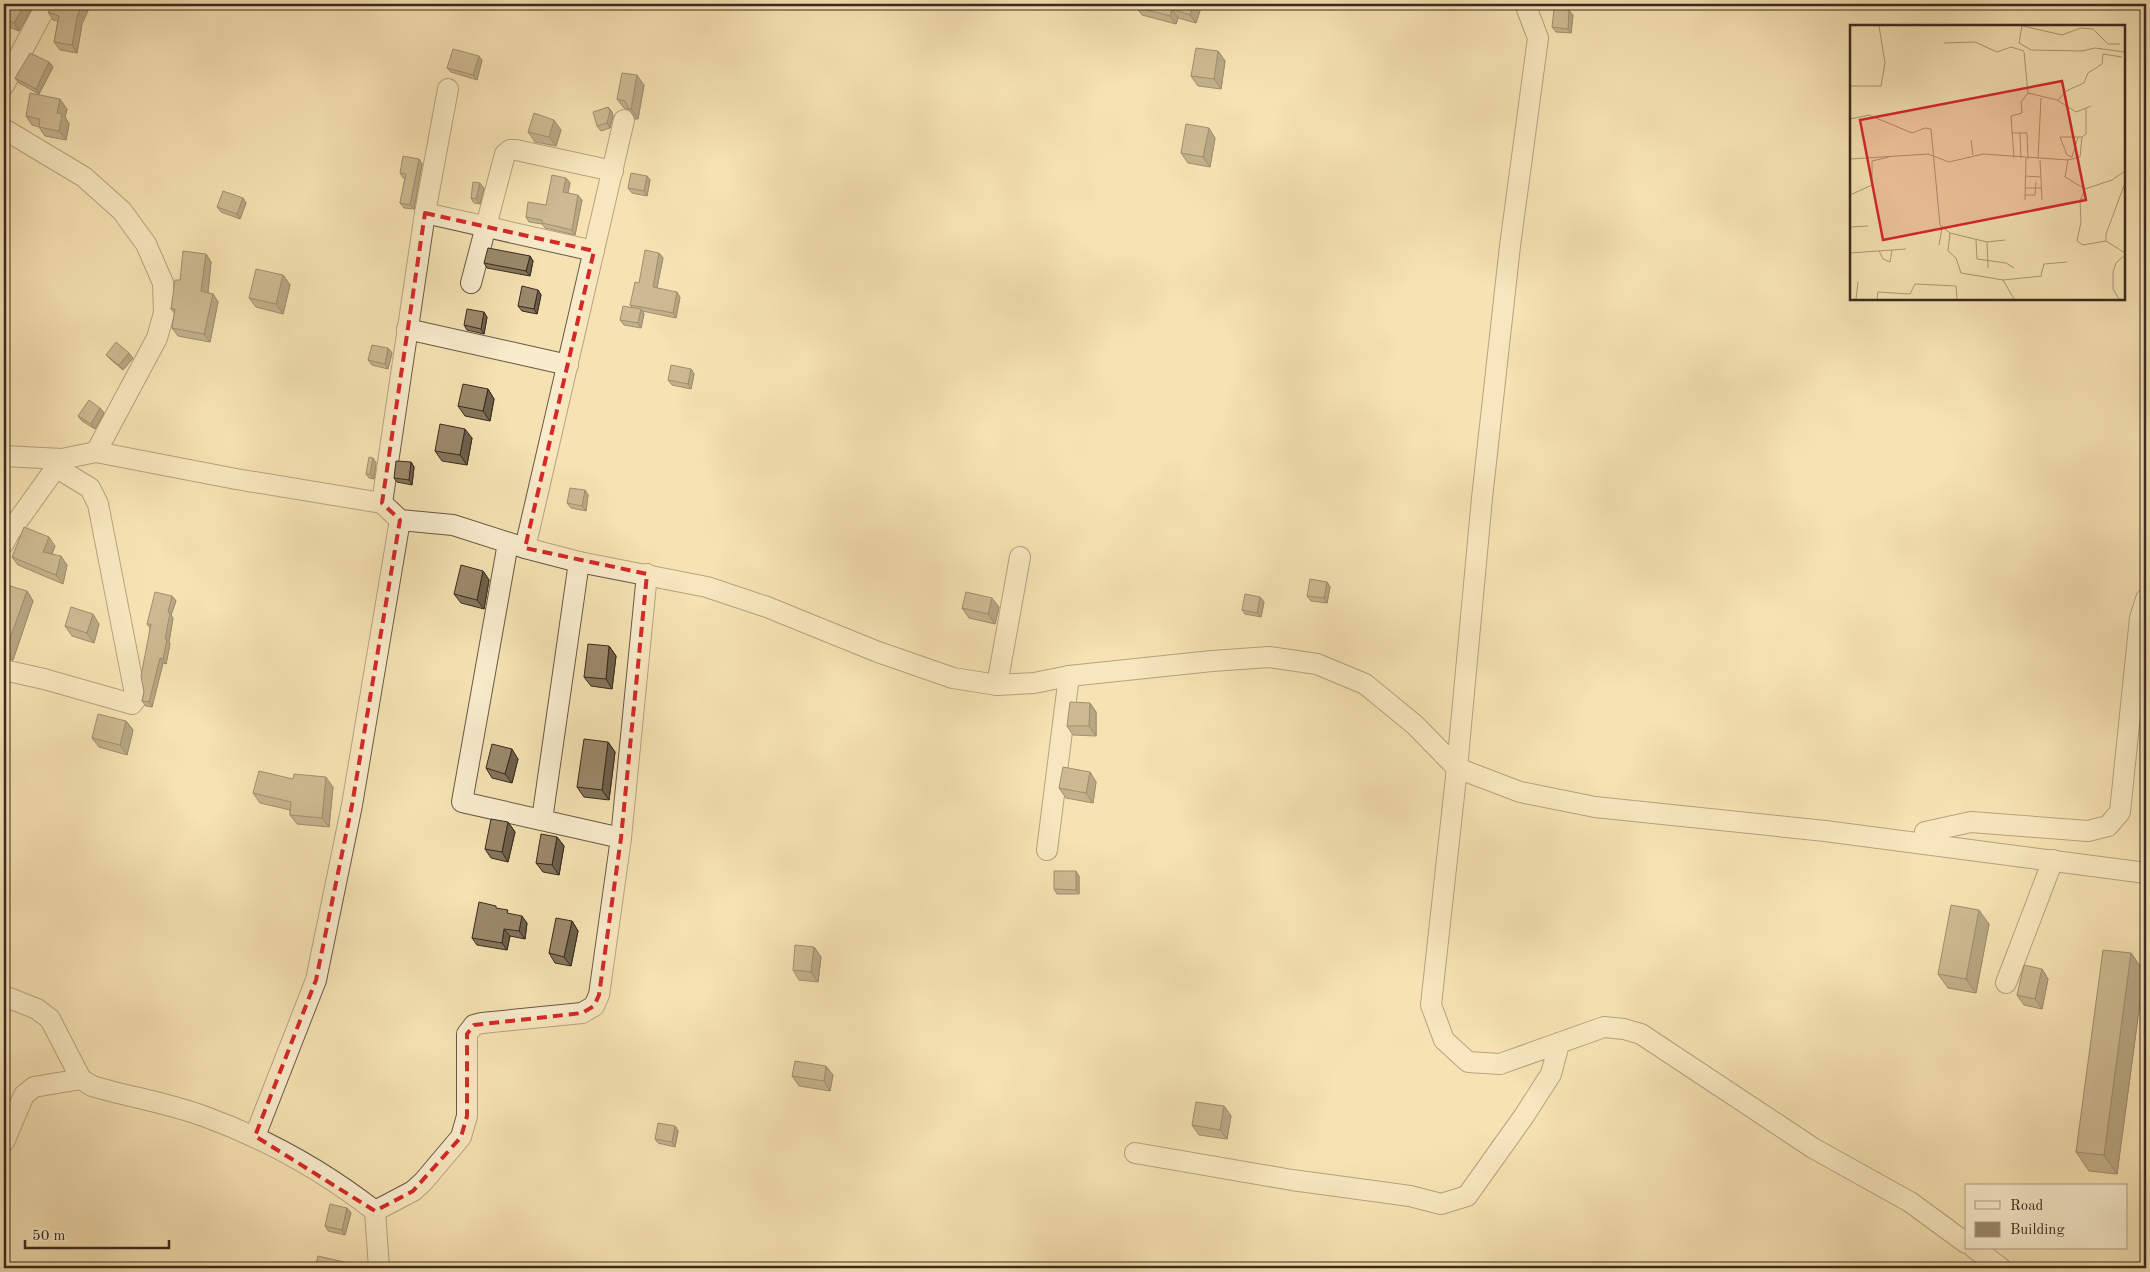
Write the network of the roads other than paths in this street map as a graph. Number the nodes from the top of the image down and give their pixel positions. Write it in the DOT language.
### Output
graph roads {
  1 [pos="55,4"];
  2 [pos="1524,4"];
  3 [pos="4,85"];
  4 [pos="448,89"];
  5 [pos="624,120"];
  6 [pos="4,129"];
  7 [pos="612,171"];
  8 [pos="425,213"];
  9 [pos="485,227"];
  10 [pos="594,251"];
  11 [pos="471,283"];
  12 [pos="407,329"];
  13 [pos="568,365"];
  14 [pos="96,452"];
  15 [pos="4,456"];
  16 [pos="60,463"];
  17 [pos="382,503"];
  18 [pos="400,520"];
  19 [pos="4,543"];
  20 [pos="517,545"];
  21 [pos="1020,558"];
  22 [pos="579,562"];
  23 [pos="647,574"];
  24 [pos="2146,599"];
  25 [pos="4,670"];
  26 [pos="1069,676"];
  27 [pos="998,685"];
  28 [pos="1457,768"];
  29 [pos="542,820"];
  30 [pos="1925,832"];
  31 [pos="620,838"];
  32 [pos="1047,850"];
  33 [pos="2053,860"];
  34 [pos="2146,873"];
  35 [pos="2006,983"];
  36 [pos="4,996"];
  37 [pos="1559,1044"];
  38 [pos="82,1078"];
  39 [pos="255,1136"];
  40 [pos="4,1142"];
  41 [pos="1136,1153"];
  42 [pos="376,1211"];
  43 [pos="1965,1242"];
  44 [pos="1977,1250"];
  45 [pos="379,1268"];
  46 [pos="2002,1268"];
  1 -- 3 [label="street"];
  2 -- 28 [label="street"];
  4 -- 8 [label="street"];
  5 -- 7 [label="street"];
  6 -- 14 [label="street"];
  7 -- 9 [label="street"];
  7 -- 10 [label="street"];
  8 -- 9 [label="street"];
  8 -- 12 [label="street"];
  9 -- 10 [label="street"];
  9 -- 11 [label="street"];
  10 -- 13 [label="street"];
  12 -- 13 [label="street"];
  12 -- 17 [label="street"];
  13 -- 20 [label="street"];
  14 -- 16 [label="street"];
  14 -- 17 [label="street"];
  15 -- 16 [label="street"];
  16 -- 19 [label="street"];
  16 -- 25 [label="street"];
  17 -- 18 [label="street"];
  18 -- 20 [label="street"];
  18 -- 39 [label="street"];
  20 -- 22 [label="street"];
  20 -- 29 [label="street"];
  21 -- 27 [label="street"];
  22 -- 23 [label="street"];
  22 -- 29 [label="street"];
  23 -- 27 [label="street"];
  23 -- 31 [label="street"];
  24 -- 30 [label="street"];
  26 -- 27 [label="street"];
  26 -- 28 [label="street"];
  26 -- 32 [label="street"];
  28 -- 33 [label="street"];
  28 -- 37 [label="street"];
  29 -- 31 [label="street"];
  31 -- 42 [label="street"];
  33 -- 34 [label="street"];
  33 -- 35 [label="street"];
  36 -- 38 [label="street"];
  37 -- 41 [label="street"];
  37 -- 43 [label="street"];
  38 -- 39 [label="street"];
  38 -- 40 [label="street"];
  39 -- 42 [label="street"];
  42 -- 45 [label="street"];
  44 -- 46 [label="street"];
}
